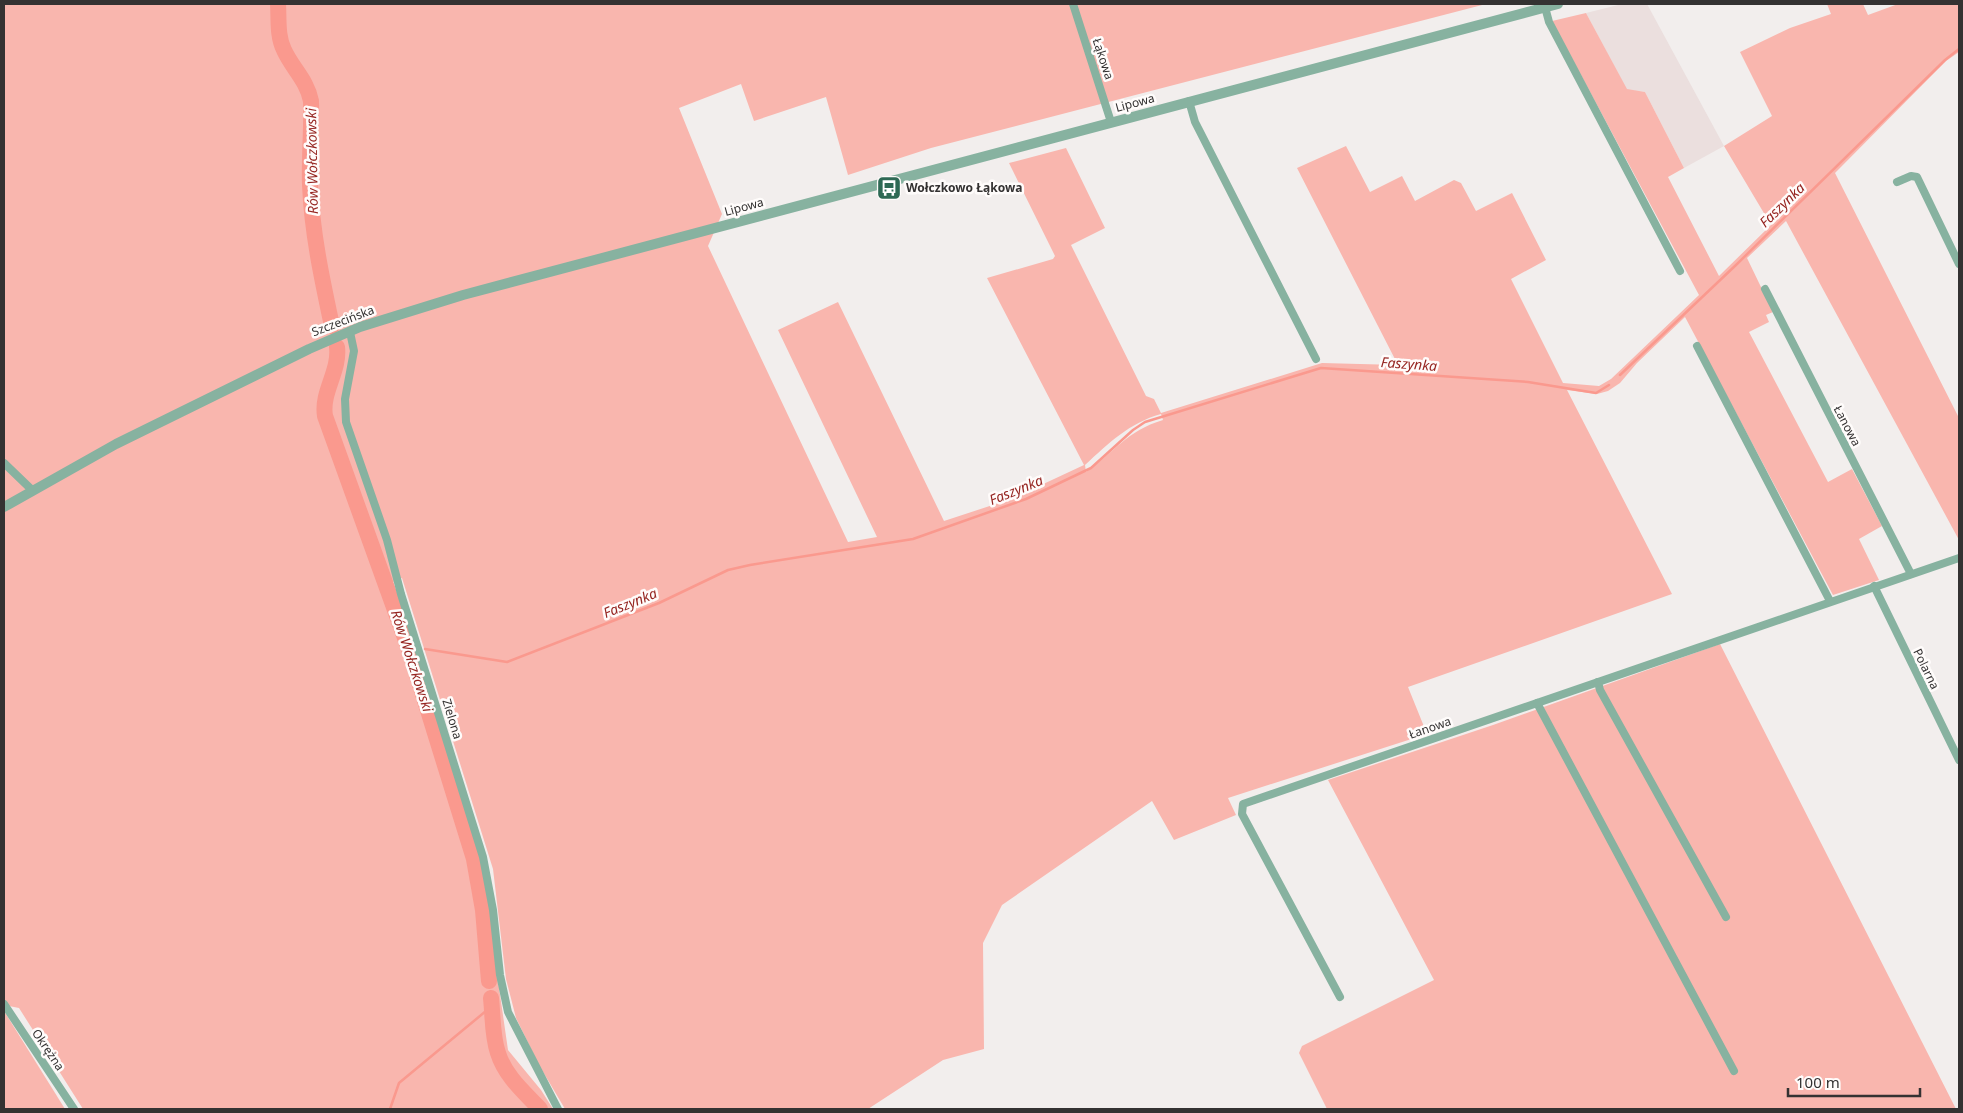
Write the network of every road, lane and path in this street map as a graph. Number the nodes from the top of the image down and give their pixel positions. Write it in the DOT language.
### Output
graph roads {
  1 [pos="1073,4"];
  2 [pos="1558,4"];
  3 [pos="1545,7"];
  4 [pos="1189,101"];
  5 [pos="1111,122"];
  6 [pos="1897,182"];
  7 [pos="718,227"];
  8 [pos="1959,264"];
  9 [pos="1680,271"];
  10 [pos="1764,289"];
  11 [pos="350,332"];
  12 [pos="1697,346"];
  13 [pos="1316,359"];
  14 [pos="4,463"];
  15 [pos="32,490"];
  16 [pos="4,507"];
  17 [pos="1959,558"];
  18 [pos="1911,574"];
  19 [pos="1874,586"];
  20 [pos="1830,601"];
  21 [pos="1598,682"];
  22 [pos="1537,702"];
  23 [pos="1959,760"];
  24 [pos="1726,916"];
  25 [pos="1340,998"];
  26 [pos="4,1004"];
  27 [pos="1734,1071"];
  28 [pos="74,1109"];
  29 [pos="558,1109"];
  1 -- 5 [label="street, Łąkowa"];
  2 -- 3 [label="street, Lipowa"];
  3 -- 4 [label="street, Lipowa"];
  3 -- 9 [label="street"];
  4 -- 5 [label="street, Lipowa"];
  4 -- 13 [label="street"];
  5 -- 7 [label="street, Lipowa"];
  6 -- 8 [label="street"];
  7 -- 11 [label="street, Szczecińska"];
  10 -- 18 [label="street, Łanowa"];
  11 -- 15 [label="street, Szczecińska"];
  11 -- 29 [label="street, Zielona"];
  12 -- 20 [label="street"];
  14 -- 15 [label="street"];
  15 -- 16 [label="street, Szczecińska"];
  17 -- 18 [label="street, Łanowa"];
  18 -- 19 [label="street, Łanowa"];
  19 -- 20 [label="street, Łanowa"];
  19 -- 23 [label="street, Polarna"];
  20 -- 21 [label="street, Łanowa"];
  21 -- 22 [label="street, Łanowa"];
  21 -- 24 [label="street"];
  22 -- 25 [label="street, Łanowa"];
  22 -- 27 [label="street"];
  26 -- 28 [label="street, Okrężna"];
}
